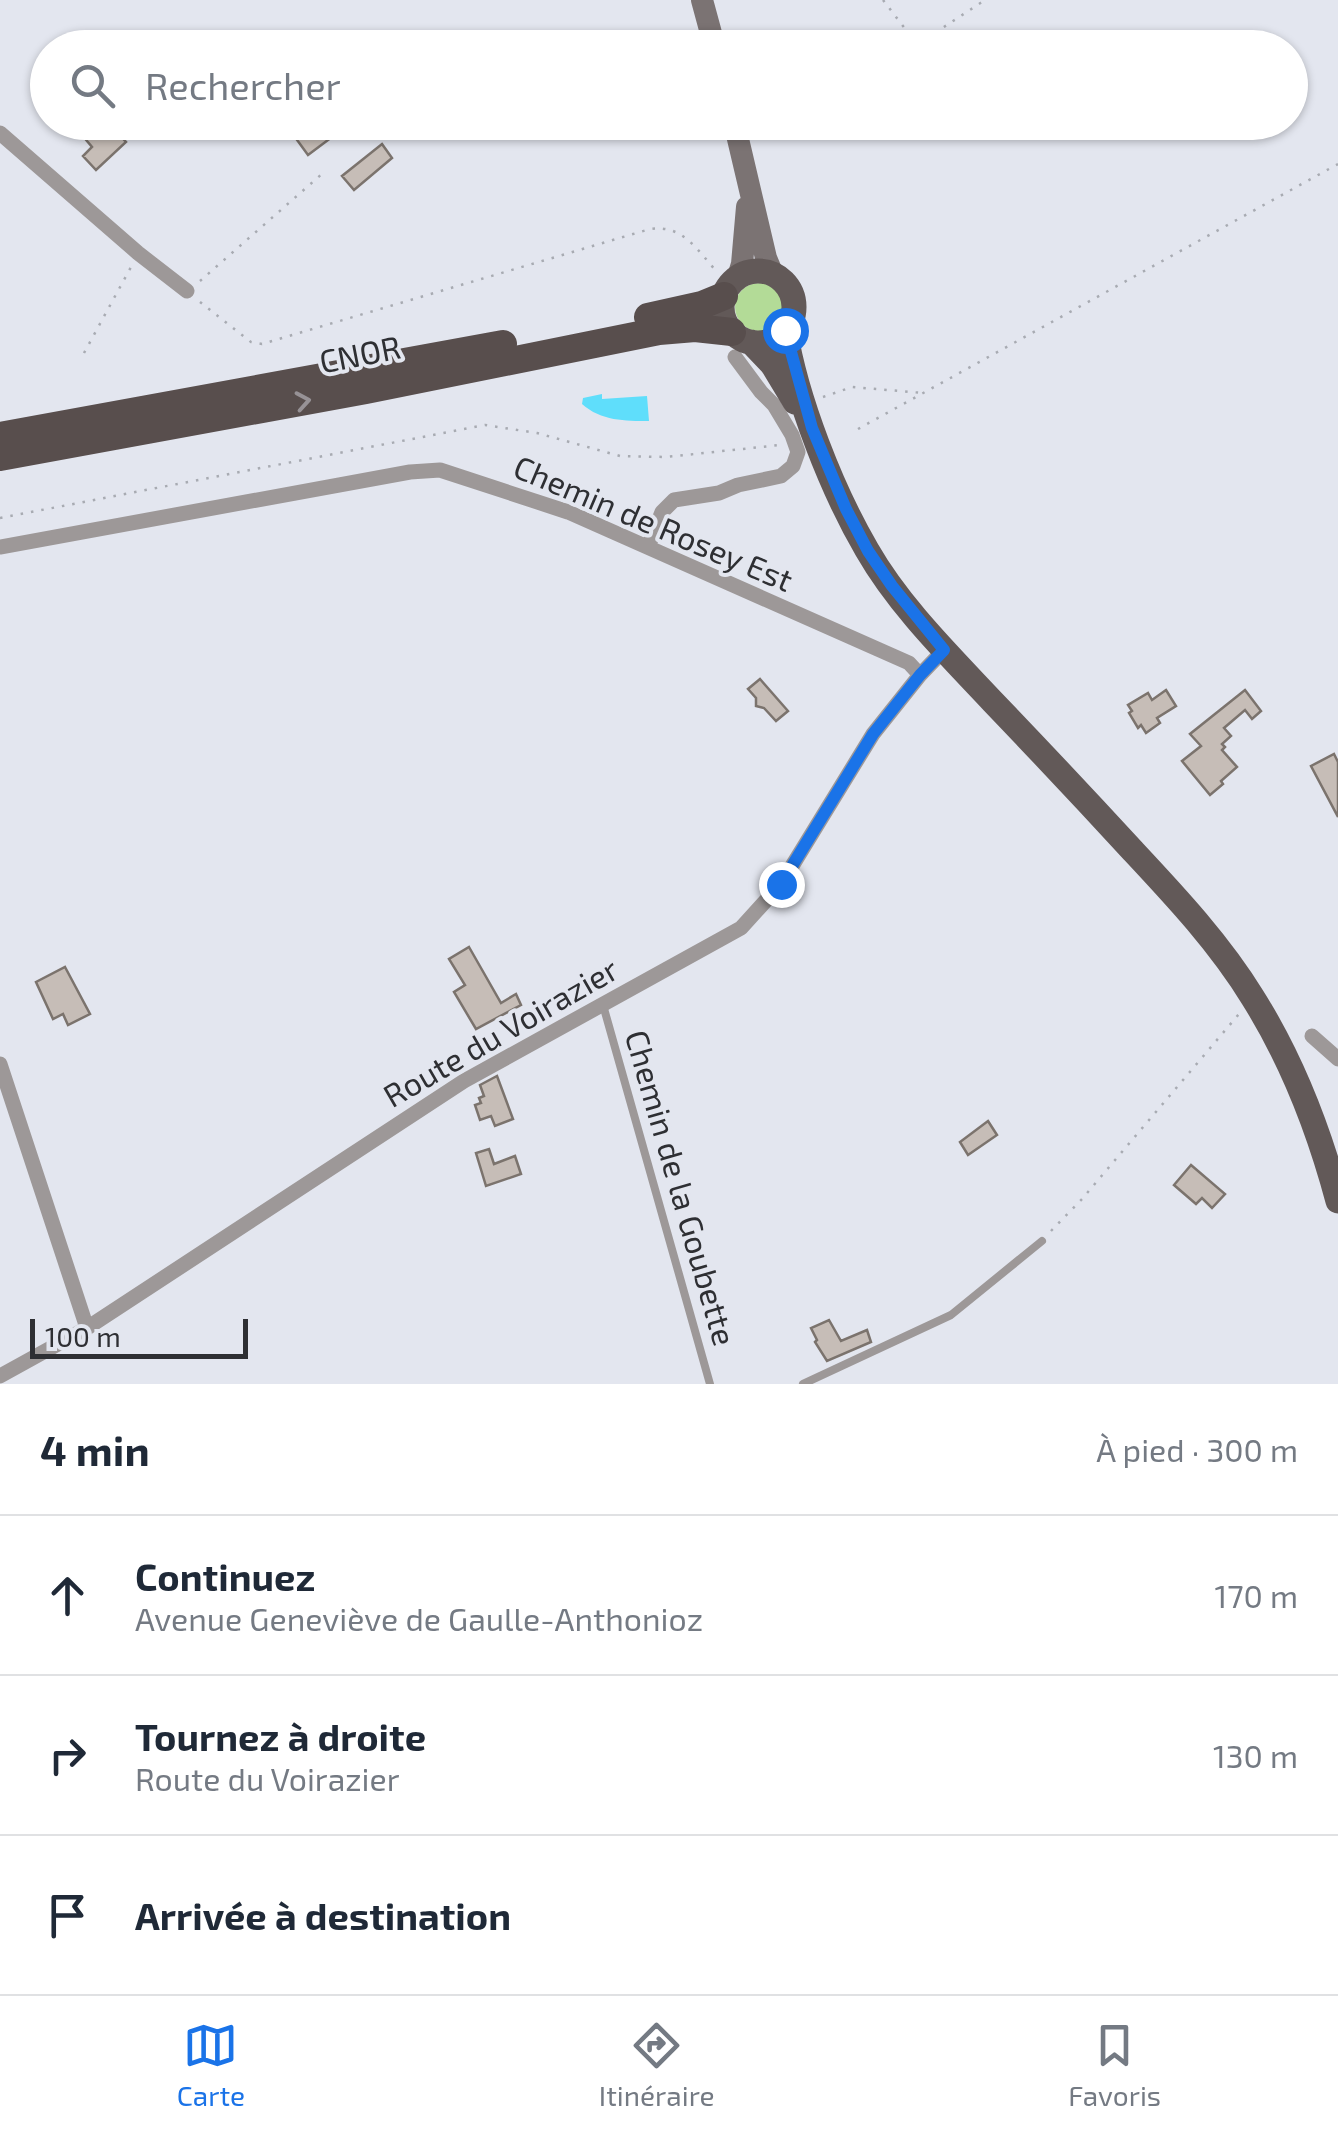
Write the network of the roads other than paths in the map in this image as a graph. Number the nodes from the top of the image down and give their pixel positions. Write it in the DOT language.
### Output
graph roads {
  1 [pos="702,0"];
  2 [pos="710,30"];
  3 [pos="0,133"];
  4 [pos="739,140"];
  5 [pos="746,168"];
  6 [pos="773,275"];
  7 [pos="730,286"];
  8 [pos="187,291"];
  9 [pos="785,330"];
  10 [pos="740,344"];
  11 [pos="809,419"];
  12 [pos="0,436"];
  13 [pos="0,456"];
  14 [pos="0,547"];
  15 [pos="648,548"];
  16 [pos="944,650"];
  17 [pos="920,675"];
  18 [pos="603,1004"];
  19 [pos="1312,1036"];
  20 [pos="1338,1059"];
  21 [pos="0,1064"];
  22 [pos="1338,1200"];
  23 [pos="1042,1241"];
  24 [pos="87,1328"];
  25 [pos="11,1376"];
  26 [pos="710,1384"];
  27 [pos="803,1384"];
  1 -- 2 [label="main road"];
  3 -- 8 [label="street"];
  4 -- 5 [label="main road"];
  5 -- 6 [label="main road"];
  5 -- 7 [label="main road"];
  6 -- 7 [label="main road"];
  6 -- 9 [label="main road"];
  7 -- 10 [label="main road"];
  7 -- 12 [label="highway, CNOR"];
  9 -- 10 [label="main road"];
  9 -- 11 [label="main road"];
  10 -- 11 [label="main road"];
  13 -- 10 [label="highway, CNOR, one-way"];
  10 -- 15 [label="street"];
  11 -- 16 [label="main road"];
  14 -- 15 [label="street, Chemin de Rosey Est"];
  15 -- 17 [label="street, Chemin de Rosey Est"];
  16 -- 17 [label="street, Route du Voirazier"];
  16 -- 22 [label="main road"];
  17 -- 18 [label="street, Route du Voirazier"];
  18 -- 24 [label="street, Route du Voirazier"];
  18 -- 26 [label="lane, Chemin de la Goubette"];
  19 -- 20 [label="street"];
  21 -- 24 [label="street"];
  23 -- 27 [label="lane"];
  24 -- 25 [label="street, Route du Voirazier"];
}
